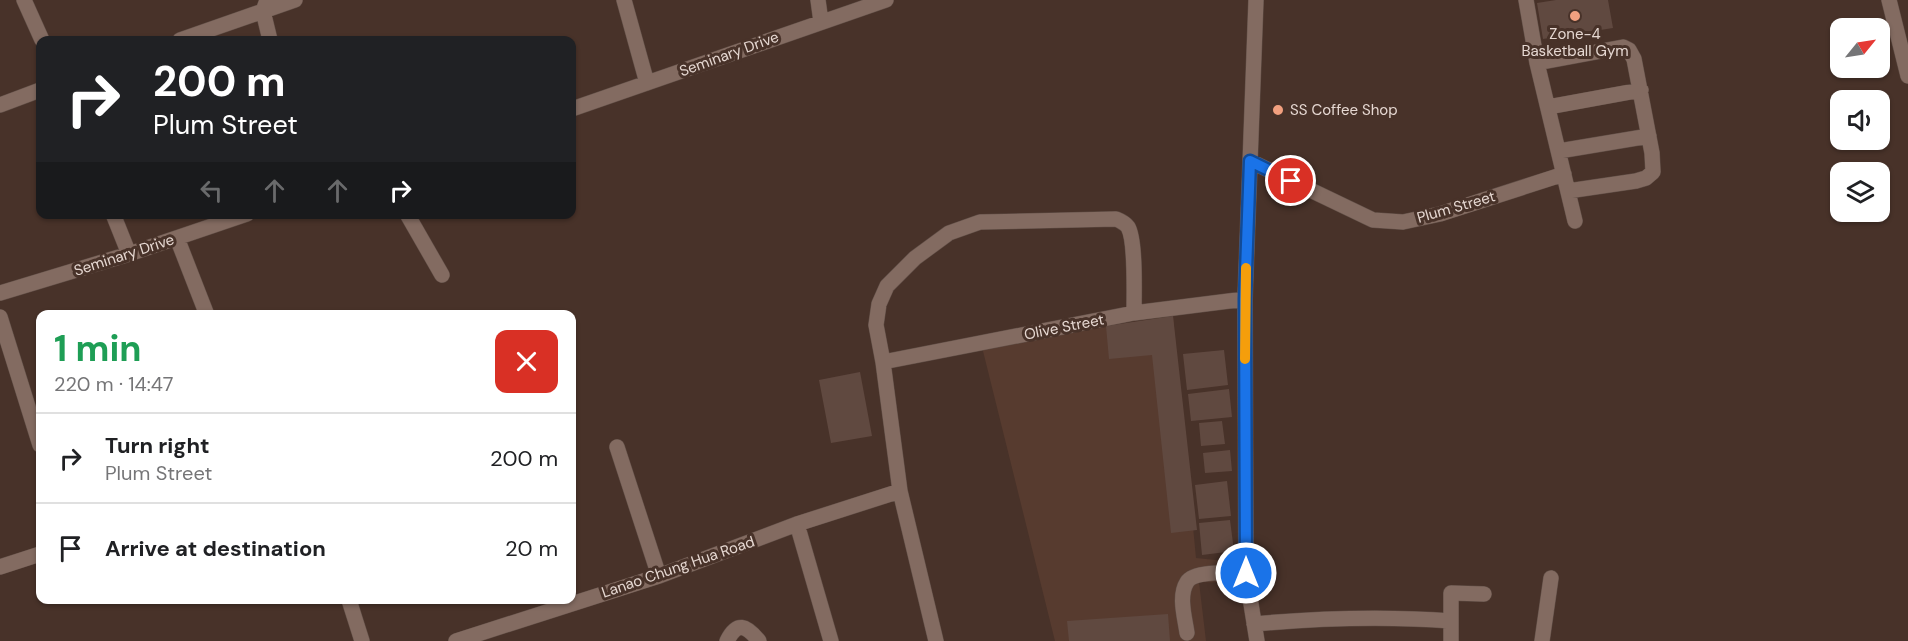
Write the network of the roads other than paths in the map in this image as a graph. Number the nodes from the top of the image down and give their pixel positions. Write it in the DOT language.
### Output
graph roads {
  1 [pos="24,0"];
  2 [pos="295,0"];
  3 [pos="624,0"];
  4 [pos="818,0"];
  5 [pos="886,0"];
  6 [pos="1256,0"];
  7 [pos="1526,0"];
  8 [pos="1889,0"];
  9 [pos="265,6"];
  10 [pos="821,22"];
  11 [pos="40,36"];
  12 [pos="190,36"];
  13 [pos="269,36"];
  14 [pos="1537,63"];
  15 [pos="1908,76"];
  16 [pos="647,83"];
  17 [pos="1641,90"];
  18 [pos="36,92"];
  19 [pos="0,105"];
  20 [pos="1548,107"];
  21 [pos="576,108"];
  22 [pos="1649,136"];
  23 [pos="1559,151"];
  24 [pos="1250,161"];
  25 [pos="1564,174"];
  26 [pos="1568,191"];
  27 [pos="115,219"];
  28 [pos="233,219"];
  29 [pos="410,219"];
  30 [pos="1575,221"];
  31 [pos="177,238"];
  32 [pos="129,254"];
  33 [pos="442,275"];
  34 [pos="0,293"];
  35 [pos="1245,299"];
  36 [pos="205,310"];
  37 [pos="1134,313"];
  38 [pos="0,316"];
  39 [pos="884,362"];
  40 [pos="36,432"];
  41 [pos="617,447"];
  42 [pos="900,491"];
  43 [pos="797,524"];
  44 [pos="36,555"];
  45 [pos="0,567"];
  46 [pos="1246,573"];
  47 [pos="659,576"];
  48 [pos="1551,578"];
  49 [pos="1484,594"];
  50 [pos="576,603"];
  51 [pos="350,604"];
  52 [pos="572,604"];
  53 [pos="1451,621"];
  54 [pos="1254,624"];
  55 [pos="1187,633"];
  56 [pos="362,641"];
  57 [pos="456,641"];
  58 [pos="727,641"];
  59 [pos="759,641"];
  60 [pos="831,641"];
  61 [pos="936,641"];
  62 [pos="1257,641"];
  63 [pos="1451,641"];
  64 [pos="1542,641"];
  1 -- 11 [label="street"];
  2 -- 9 [label="street"];
  3 -- 16 [label="street"];
  4 -- 10 [label="street"];
  5 -- 10 [label="street, Seminary Drive"];
  6 -- 24 [label="street"];
  7 -- 14 [label="street"];
  8 -- 15 [label="street"];
  9 -- 12 [label="street"];
  9 -- 13 [label="street"];
  10 -- 16 [label="street, Seminary Drive"];
  14 -- 17 [label="street"];
  14 -- 20 [label="street"];
  16 -- 21 [label="street, Seminary Drive"];
  17 -- 20 [label="street"];
  17 -- 22 [label="street"];
  18 -- 19 [label="street"];
  20 -- 23 [label="street"];
  22 -- 23 [label="street"];
  22 -- 26 [label="street"];
  23 -- 25 [label="street"];
  24 -- 25 [label="street, Plum Street"];
  24 -- 35 [label="street"];
  25 -- 26 [label="street"];
  26 -- 30 [label="street"];
  27 -- 32 [label="street"];
  28 -- 31 [label="street, Seminary Drive"];
  29 -- 33 [label="street"];
  31 -- 32 [label="street, Seminary Drive"];
  31 -- 36 [label="street"];
  32 -- 34 [label="street, Seminary Drive"];
  35 -- 37 [label="street, Olive Street"];
  35 -- 46 [label="street"];
  37 -- 39 [label="street, Olive Street"];
  37 -- 39 [label="street"];
  38 -- 40 [label="street"];
  39 -- 42 [label="street"];
  41 -- 47 [label="street"];
  42 -- 43 [label="street, Lanao Chung Hua Road"];
  42 -- 61 [label="street"];
  43 -- 47 [label="street, Lanao Chung Hua Road"];
  43 -- 60 [label="street"];
  44 -- 45 [label="street"];
  46 -- 54 [label="street"];
  46 -- 55 [label="street"];
  47 -- 50 [label="street, Lanao Chung Hua Road"];
  48 -- 64 [label="street"];
  49 -- 53 [label="street"];
  51 -- 56 [label="street"];
  52 -- 57 [label="street, Lanao Chung Hua Road"];
  53 -- 54 [label="street"];
  53 -- 63 [label="street"];
  54 -- 62 [label="street"];
  58 -- 59 [label="street"];
}
